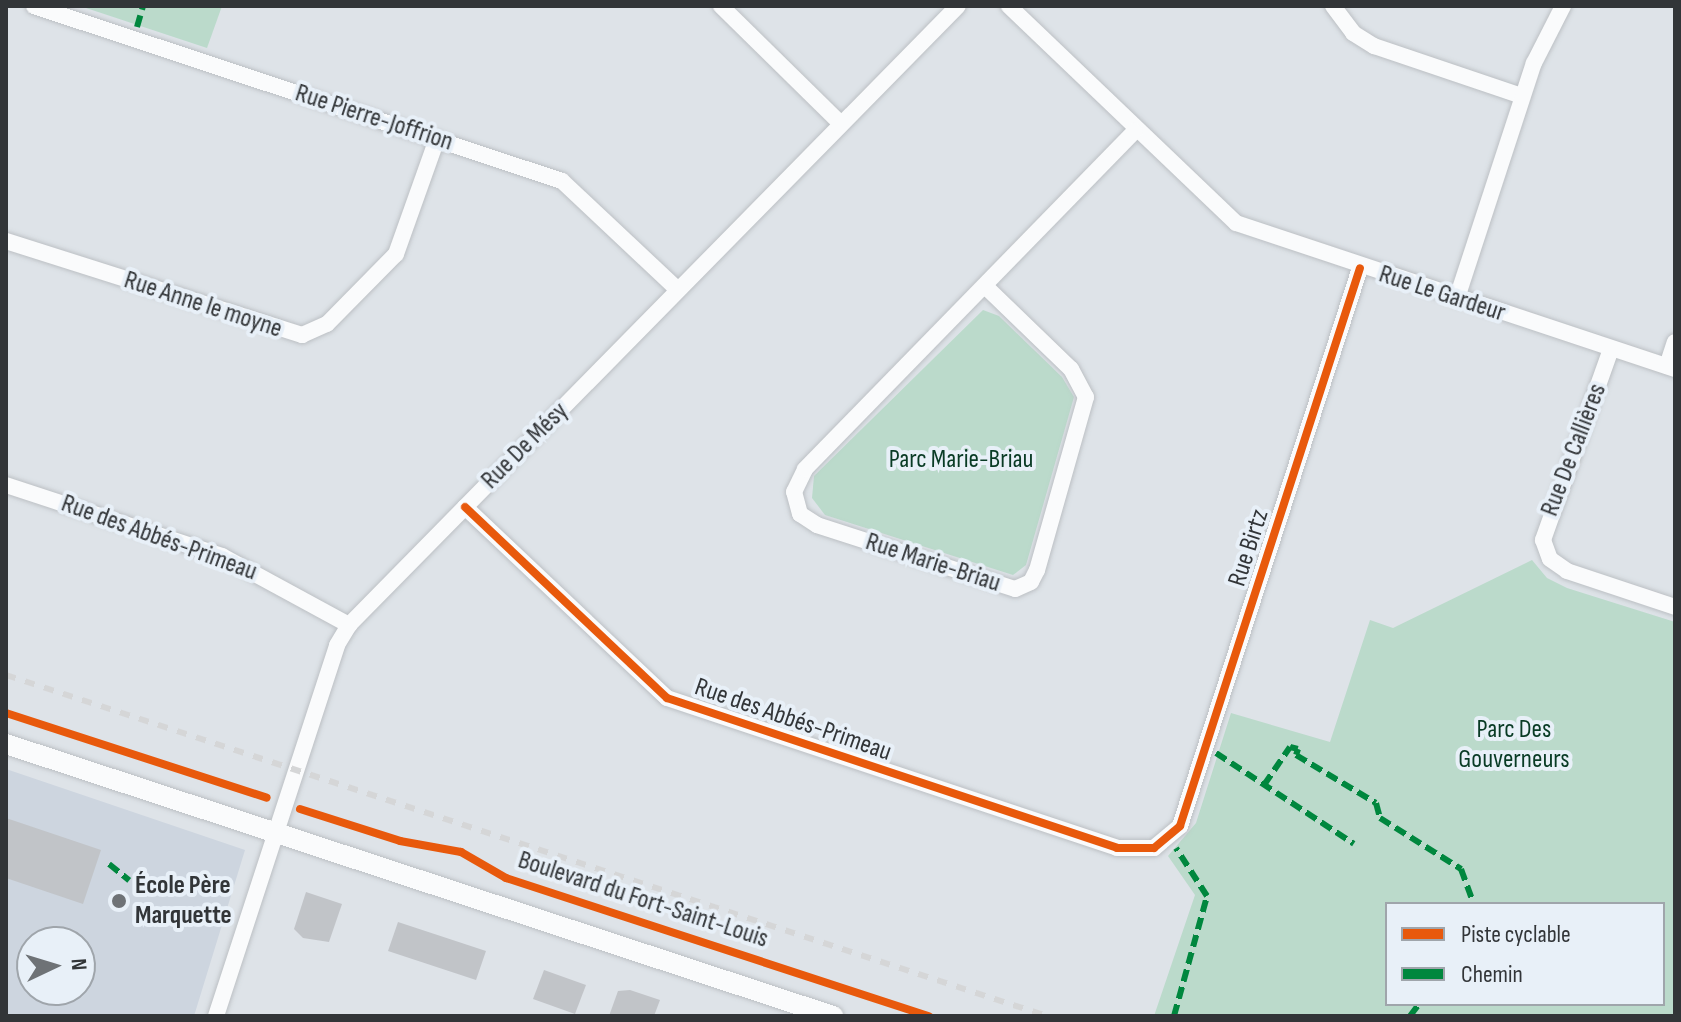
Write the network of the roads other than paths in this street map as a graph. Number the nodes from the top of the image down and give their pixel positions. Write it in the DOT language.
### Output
graph roads {
  1 [pos="34,6"];
  2 [pos="721,6"];
  3 [pos="958,6"];
  4 [pos="1009,6"];
  5 [pos="1333,6"];
  6 [pos="1563,6"];
  7 [pos="1522,96"];
  8 [pos="841,124"];
  9 [pos="1135,131"];
  10 [pos="437,139"];
  11 [pos="6,241"];
  12 [pos="1360,268"];
  13 [pos="986,287"];
  14 [pos="678,290"];
  15 [pos="1457,298"];
  16 [pos="1675,342"];
  17 [pos="1611,349"];
  18 [pos="1671,368"];
  19 [pos="6,485"];
  20 [pos="465,507"];
  21 [pos="1675,607"];
  22 [pos="349,625"];
  23 [pos="6,744"];
  24 [pos="275,833"];
  25 [pos="1170,838"];
  26 [pos="216,1016"];
  27 [pos="833,1016"];
  1 -- 10 [label="street, Rue Pierre-Joffrion"];
  2 -- 8 [label="street"];
  3 -- 8 [label="street, Rue De Mésy"];
  4 -- 9 [label="street, Rue Le Gardeur"];
  5 -- 7 [label="street"];
  6 -- 7 [label="street"];
  7 -- 15 [label="street"];
  8 -- 14 [label="street, Rue De Mésy"];
  9 -- 12 [label="street, Rue Le Gardeur"];
  9 -- 13 [label="street, Rue Marie-Briau"];
  10 -- 11 [label="street, Rue Anne le moyne"];
  10 -- 14 [label="street, Rue Pierre-Joffrion"];
  12 -- 15 [label="street, Rue Le Gardeur"];
  12 -- 25 [label="street, Rue Birtz"];
  13 -- 13 [label="street, Rue Marie-Briau"];
  14 -- 20 [label="street, Rue De Mésy"];
  15 -- 17 [label="street, Rue Le Gardeur"];
  16 -- 18 [label="street"];
  17 -- 18 [label="street, Rue Le Gardeur"];
  17 -- 21 [label="street, Rue De Callières"];
  19 -- 22 [label="street, Rue des Abbés-Primeau"];
  20 -- 22 [label="street, Rue De Mésy"];
  20 -- 25 [label="street, Rue des Abbés-Primeau"];
  22 -- 24 [label="street, Rue De Mésy"];
  23 -- 24 [label="street, Boulevard du Fort-Saint-Louis"];
  24 -- 26 [label="street, Rue De Mésy"];
  24 -- 27 [label="street, Boulevard du Fort-Saint-Louis"];
}
